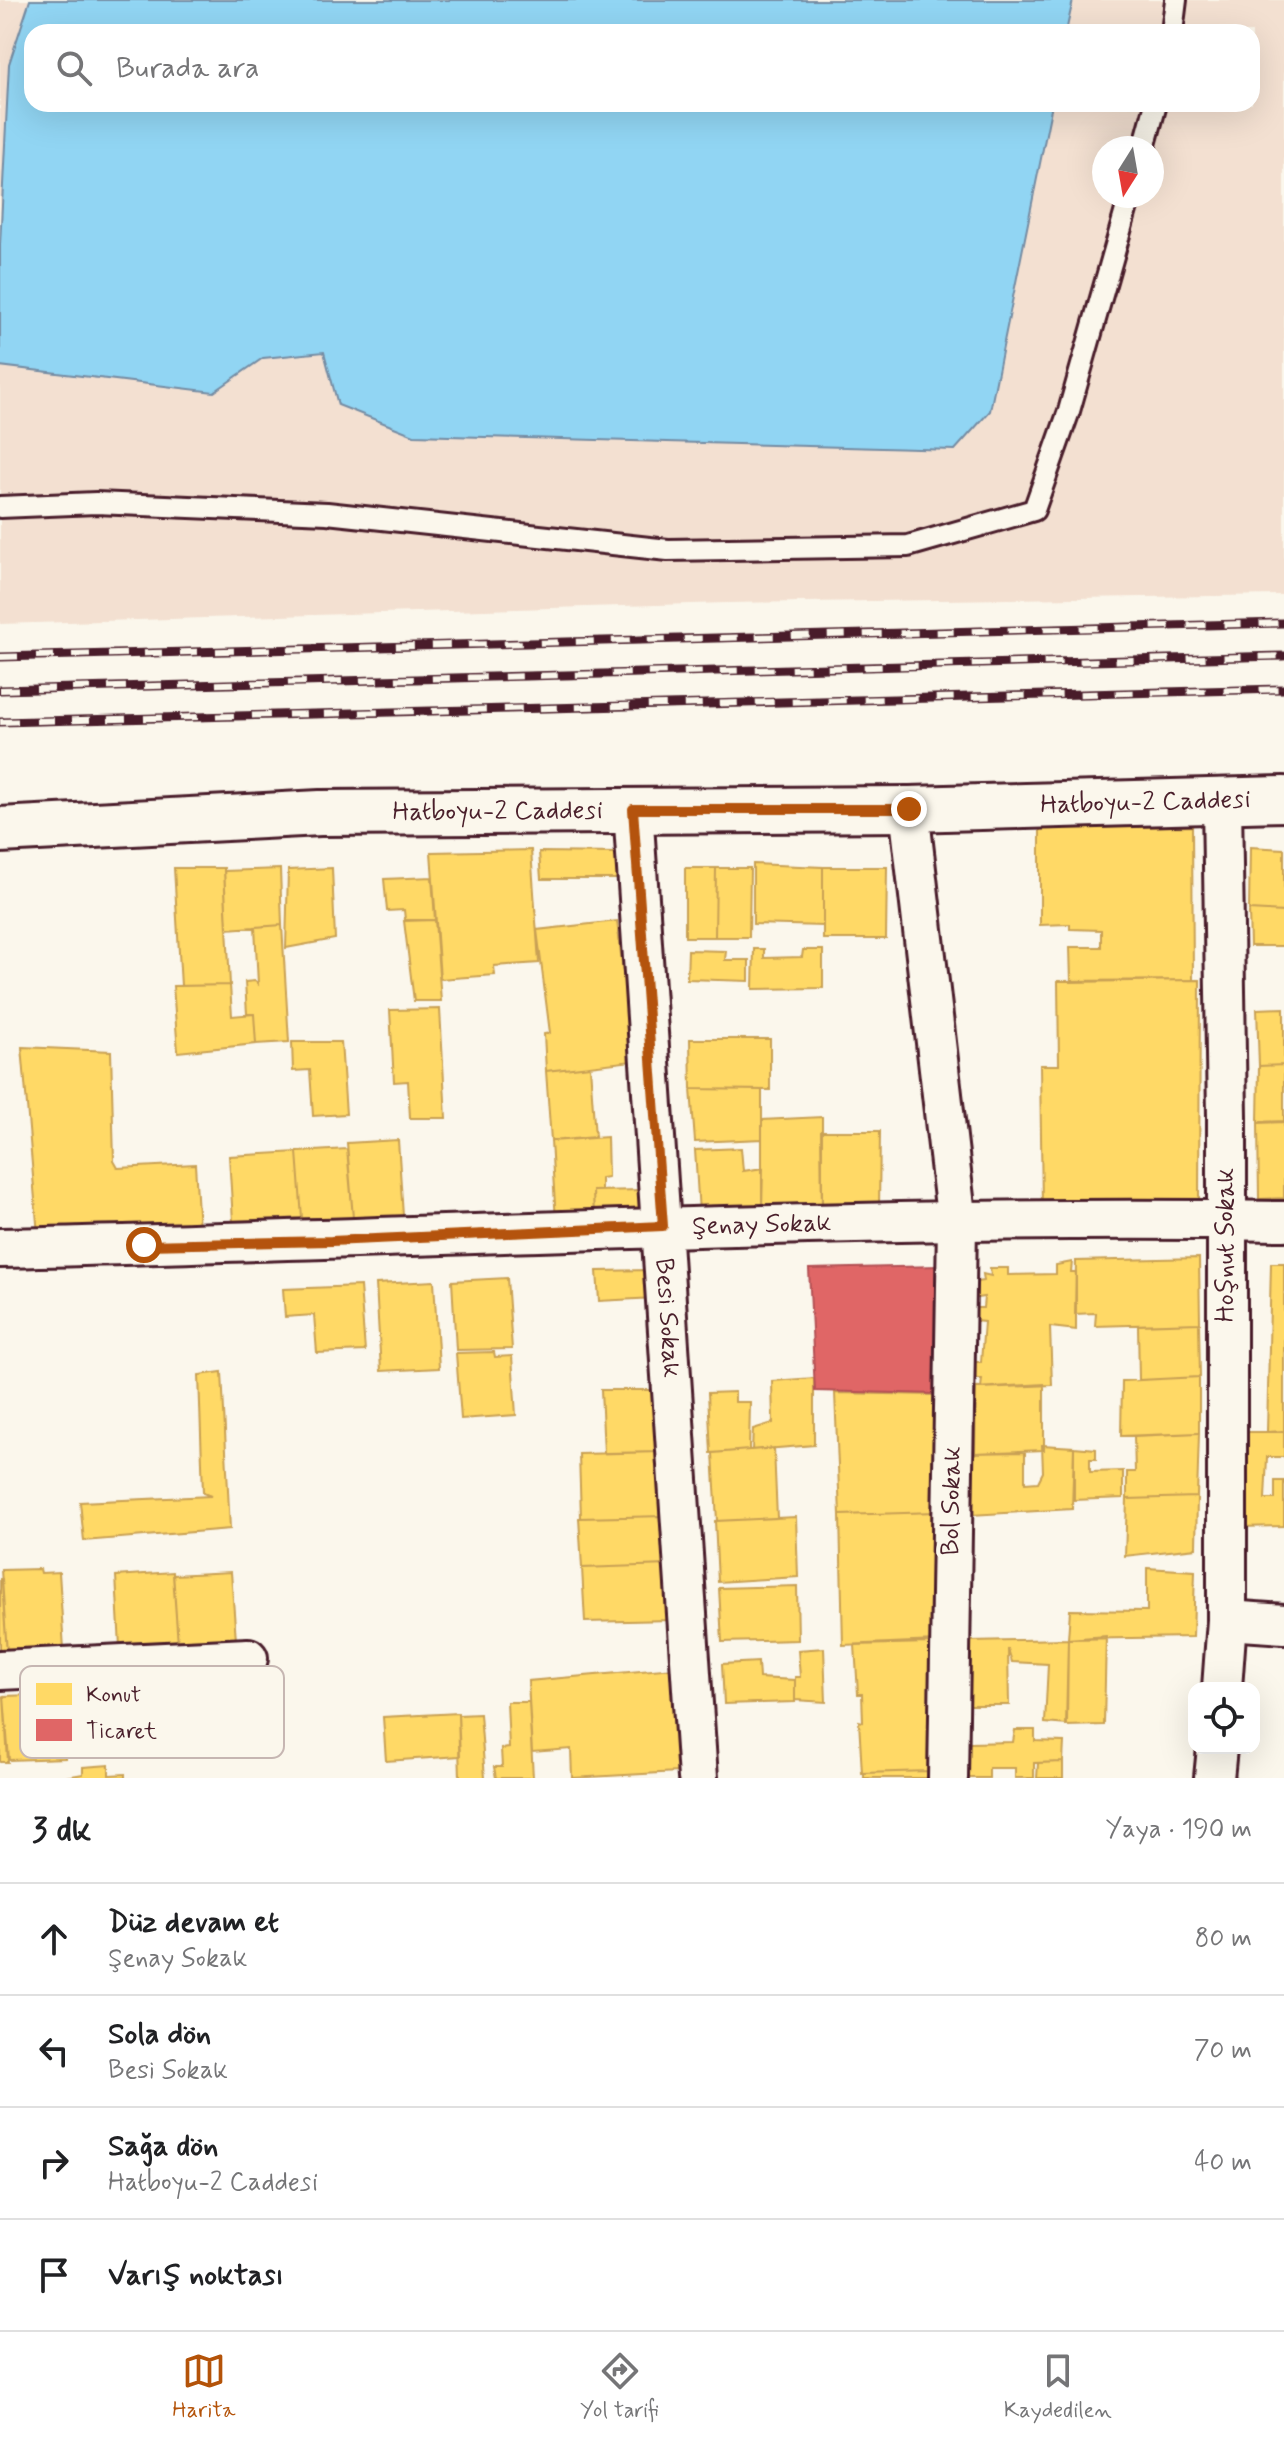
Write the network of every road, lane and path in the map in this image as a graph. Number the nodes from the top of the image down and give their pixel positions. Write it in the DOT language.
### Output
graph roads {
  1 [pos="1176,0"];
  2 [pos="1173,24"];
  3 [pos="1154,112"];
  4 [pos="1147,136"];
  5 [pos="1127,208"];
  6 [pos="0,507"];
  7 [pos="1284,799"];
  8 [pos="1222,803"];
  9 [pos="633,809"];
  10 [pos="909,809"];
  11 [pos="0,830"];
  12 [pos="1226,1220"];
  13 [pos="1284,1221"];
  14 [pos="957,1224"];
  15 [pos="663,1226"];
  16 [pos="0,1247"];
  17 [pos="1227,1620"];
  18 [pos="1284,1624"];
  19 [pos="248,1658"];
  20 [pos="83,1666"];
  21 [pos="20,1669"];
  22 [pos="0,1670"];
  23 [pos="1222,1682"];
  24 [pos="1216,1754"];
  25 [pos="698,1778"];
  26 [pos="948,1778"];
  27 [pos="1214,1778"];
  1 -- 2 [label="lane"];
  3 -- 4 [label="lane"];
  5 -- 6 [label="lane"];
  7 -- 8 [label="main road, Hatboyu-2 Caddesi"];
  8 -- 10 [label="main road, Hatboyu-2 Caddesi"];
  8 -- 12 [label="street, Hoşnut Sokak"];
  9 -- 10 [label="main road, Hatboyu-2 Caddesi"];
  9 -- 11 [label="main road, Hatboyu-2 Caddesi"];
  9 -- 15 [label="street, Besi Sokak"];
  10 -- 14 [label="street, Bol Sokak"];
  12 -- 13 [label="street, Şenay Sokak"];
  12 -- 14 [label="street, Şenay Sokak"];
  12 -- 17 [label="street, Hoşnut Sokak"];
  14 -- 15 [label="street, Şenay Sokak"];
  14 -- 26 [label="street, Bol Sokak"];
  15 -- 16 [label="street, Şenay Sokak"];
  15 -- 25 [label="street, Besi Sokak"];
  17 -- 18 [label="street"];
  17 -- 23 [label="street, Hoşnut Sokak"];
  19 -- 20 [label="street"];
  21 -- 22 [label="street"];
  24 -- 27 [label="street"];
}
